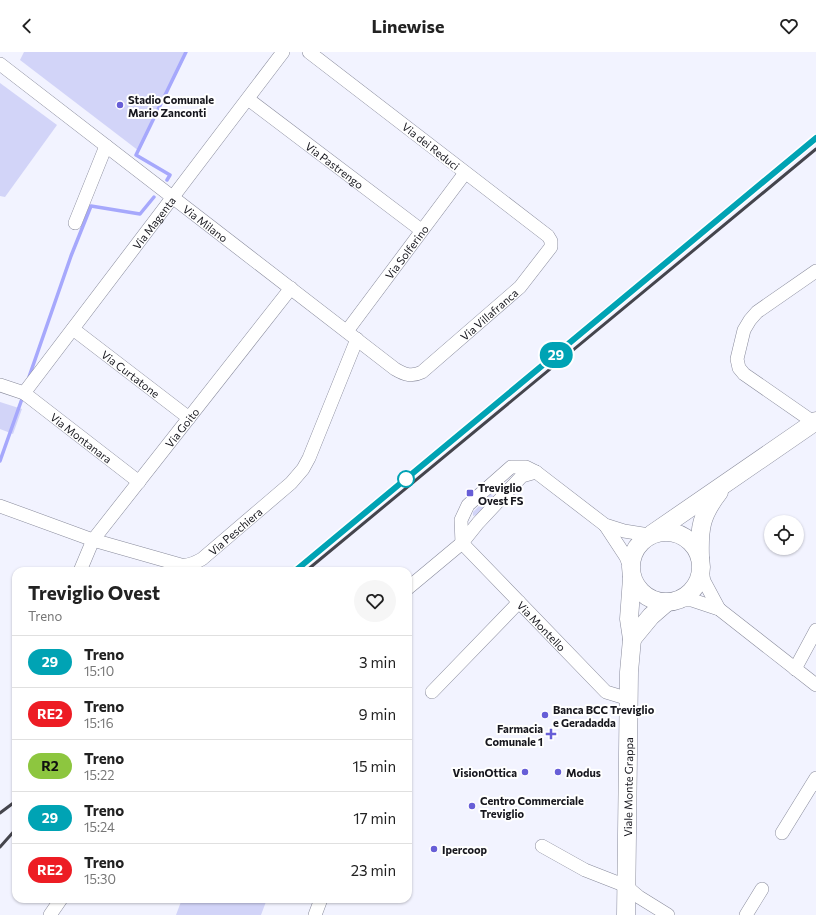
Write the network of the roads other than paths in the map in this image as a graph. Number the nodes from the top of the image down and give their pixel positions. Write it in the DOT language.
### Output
graph roads {
  1 [pos="283,52"];
  2 [pos="309,52"];
  3 [pos="0,64"];
  4 [pos="248,99"];
  5 [pos="106,146"];
  6 [pos="465,173"];
  7 [pos="174,197"];
  8 [pos="75,222"];
  9 [pos="421,230"];
  10 [pos="551,241"];
  11 [pos="816,271"];
  12 [pos="291,288"];
  13 [pos="73,329"];
  14 [pos="352,335"];
  15 [pos="414,376"];
  16 [pos="0,385"];
  17 [pos="24,393"];
  18 [pos="189,418"];
  19 [pos="815,423"];
  20 [pos="536,472"];
  21 [pos="139,482"];
  22 [pos="724,484"];
  23 [pos="0,506"];
  24 [pos="465,510"];
  25 [pos="478,523"];
  26 [pos="605,525"];
  27 [pos="650,535"];
  28 [pos="93,540"];
  29 [pos="462,543"];
  30 [pos="701,562"];
  31 [pos="82,567"];
  32 [pos="631,572"];
  33 [pos="412,585"];
  34 [pos="672,601"];
  35 [pos="519,602"];
  36 [pos="719,609"];
  37 [pos="816,630"];
  38 [pos="632,639"];
  39 [pos="795,669"];
  40 [pos="816,685"];
  41 [pos="432,692"];
  42 [pos="629,699"];
  43 [pos="816,778"];
  44 [pos="782,833"];
  45 [pos="542,846"];
  46 [pos="626,886"];
  47 [pos="762,889"];
  48 [pos="58,903"];
  49 [pos="320,903"];
  50 [pos="50,915"];
  51 [pos="315,915"];
  52 [pos="626,915"];
  53 [pos="668,915"];
  54 [pos="746,915"];
  1 -- 4 [label="street, Via Magenta"];
  2 -- 6 [label="street, Via dei Reduci"];
  3 -- 5 [label="street, Via Milano"];
  4 -- 7 [label="street, Via Magenta"];
  4 -- 9 [label="street, Via Pastrengo"];
  5 -- 7 [label="street, Via Milano"];
  5 -- 8 [label="street"];
  6 -- 9 [label="street, Via Solferino"];
  6 -- 10 [label="street, Via dei Reduci"];
  7 -- 12 [label="street, Via Milano"];
  7 -- 13 [label="street, Via Magenta"];
  9 -- 14 [label="street, Via Solferino"];
  10 -- 15 [label="street, Via Villafranca"];
  11 -- 19 [label="street"];
  12 -- 14 [label="street, Via Milano"];
  12 -- 18 [label="street, Via Goito"];
  13 -- 17 [label="street, Via Magenta"];
  13 -- 18 [label="street, Via Curtatone"];
  14 -- 15 [label="street, Via Milano"];
  14 -- 28 [label="street, Via Peschiera"];
  16 -- 17 [label="street, Via Montanara"];
  17 -- 21 [label="street, Via Montanara"];
  18 -- 21 [label="street, Via Goito"];
  19 -- 22 [label="main road"];
  20 -- 24 [label="street"];
  20 -- 25 [label="street"];
  20 -- 26 [label="street"];
  21 -- 28 [label="street, Via Goito"];
  22 -- 27 [label="main road"];
  22 -- 30 [label="main road"];
  23 -- 28 [label="street, Via Peschiera"];
  24 -- 25 [label="street"];
  24 -- 29 [label="street"];
  25 -- 29 [label="street"];
  26 -- 27 [label="street"];
  26 -- 32 [label="street"];
  27 -- 30 [label="main road"];
  27 -- 32 [label="main road"];
  28 -- 31 [label="street, Via Goito"];
  29 -- 33 [label="street"];
  29 -- 35 [label="street, Via Montello"];
  30 -- 34 [label="main road"];
  30 -- 36 [label="street"];
  32 -- 34 [label="main road"];
  32 -- 38 [label="main road, Viale Monte Grappa"];
  34 -- 36 [label="street"];
  34 -- 38 [label="main road"];
  35 -- 41 [label="street"];
  35 -- 42 [label="street, Via Montello"];
  36 -- 39 [label="street"];
  37 -- 39 [label="street"];
  38 -- 42 [label="main road, Viale Monte Grappa"];
  39 -- 40 [label="street"];
  42 -- 46 [label="main road, Viale Monte Grappa"];
  43 -- 44 [label="street"];
  45 -- 46 [label="street"];
  46 -- 52 [label="main road, Viale Monte Grappa"];
  46 -- 53 [label="street"];
  47 -- 54 [label="street"];
  48 -- 50 [label="street"];
  49 -- 51 [label="street"];
}
